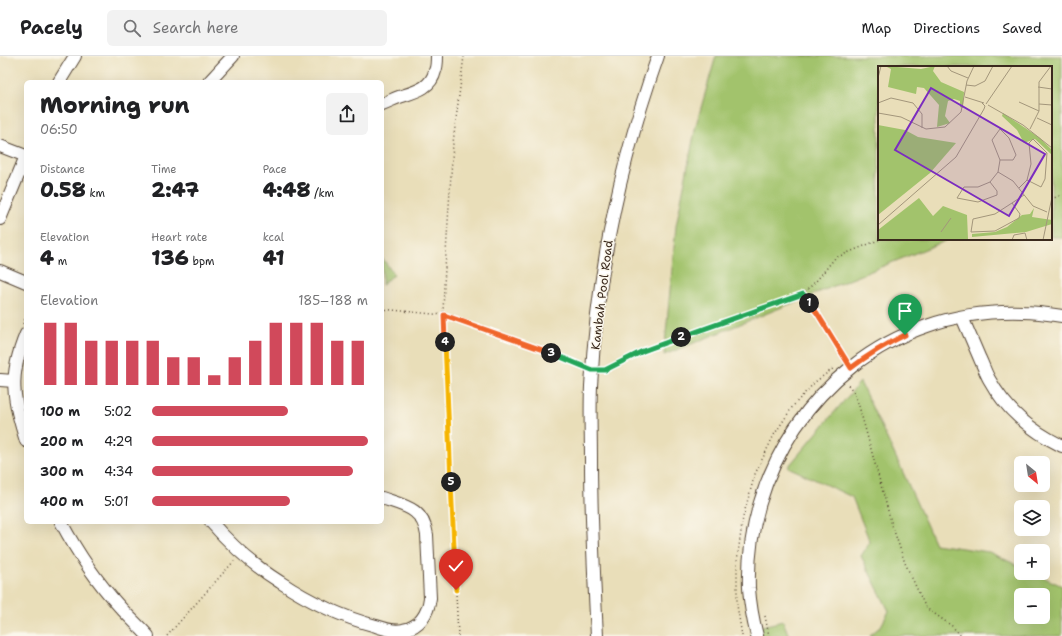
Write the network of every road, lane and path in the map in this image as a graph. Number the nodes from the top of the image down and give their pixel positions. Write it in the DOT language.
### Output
graph roads {
  1 [pos="75,56"];
  2 [pos="233,56"];
  3 [pos="438,56"];
  4 [pos="464,56"];
  5 [pos="658,56"];
  6 [pos="61,80"];
  7 [pos="211,80"];
  8 [pos="384,103"];
  9 [pos="0,146"];
  10 [pos="24,155"];
  11 [pos="24,161"];
  12 [pos="1062,195"];
  13 [pos="1052,200"];
  14 [pos="0,219"];
  15 [pos="879,240"];
  16 [pos="0,271"];
  17 [pos="24,281"];
  18 [pos="803,294"];
  19 [pos="384,309"];
  20 [pos="444,315"];
  21 [pos="1062,316"];
  22 [pos="962,317"];
  23 [pos="24,340"];
  24 [pos="851,368"];
  25 [pos="592,370"];
  26 [pos="841,377"];
  27 [pos="0,380"];
  28 [pos="14,381"];
  29 [pos="24,434"];
  30 [pos="1062,446"];
  31 [pos="384,499"];
  32 [pos="62,524"];
  33 [pos="213,524"];
  34 [pos="242,553"];
  35 [pos="765,616"];
  36 [pos="148,636"];
  37 [pos="167,636"];
  38 [pos="458,636"];
  39 [pos="596,636"];
  40 [pos="757,636"];
  41 [pos="769,636"];
  42 [pos="961,636"];
  1 -- 6 [label="street"];
  2 -- 7 [label="street"];
  3 -- 8 [label="street"];
  4 -- 20 [label="path"];
  5 -- 25 [label="street, Kambah Pool Road"];
  9 -- 10 [label="street"];
  11 -- 14 [label="street"];
  12 -- 13 [label="path"];
  15 -- 18 [label="path"];
  16 -- 17 [label="street"];
  18 -- 24 [label="path"];
  18 -- 25 [label="path"];
  19 -- 20 [label="path"];
  20 -- 25 [label="path"];
  20 -- 38 [label="path"];
  21 -- 22 [label="street"];
  22 -- 24 [label="street"];
  22 -- 30 [label="street"];
  23 -- 28 [label="street"];
  24 -- 26 [label="street"];
  25 -- 39 [label="street, Kambah Pool Road"];
  26 -- 40 [label="street"];
  26 -- 42 [label="path"];
  27 -- 28 [label="street"];
  28 -- 29 [label="street"];
  31 -- 34 [label="street"];
  32 -- 36 [label="street"];
  33 -- 34 [label="street"];
  34 -- 37 [label="path"];
  35 -- 41 [label="path"];
}
